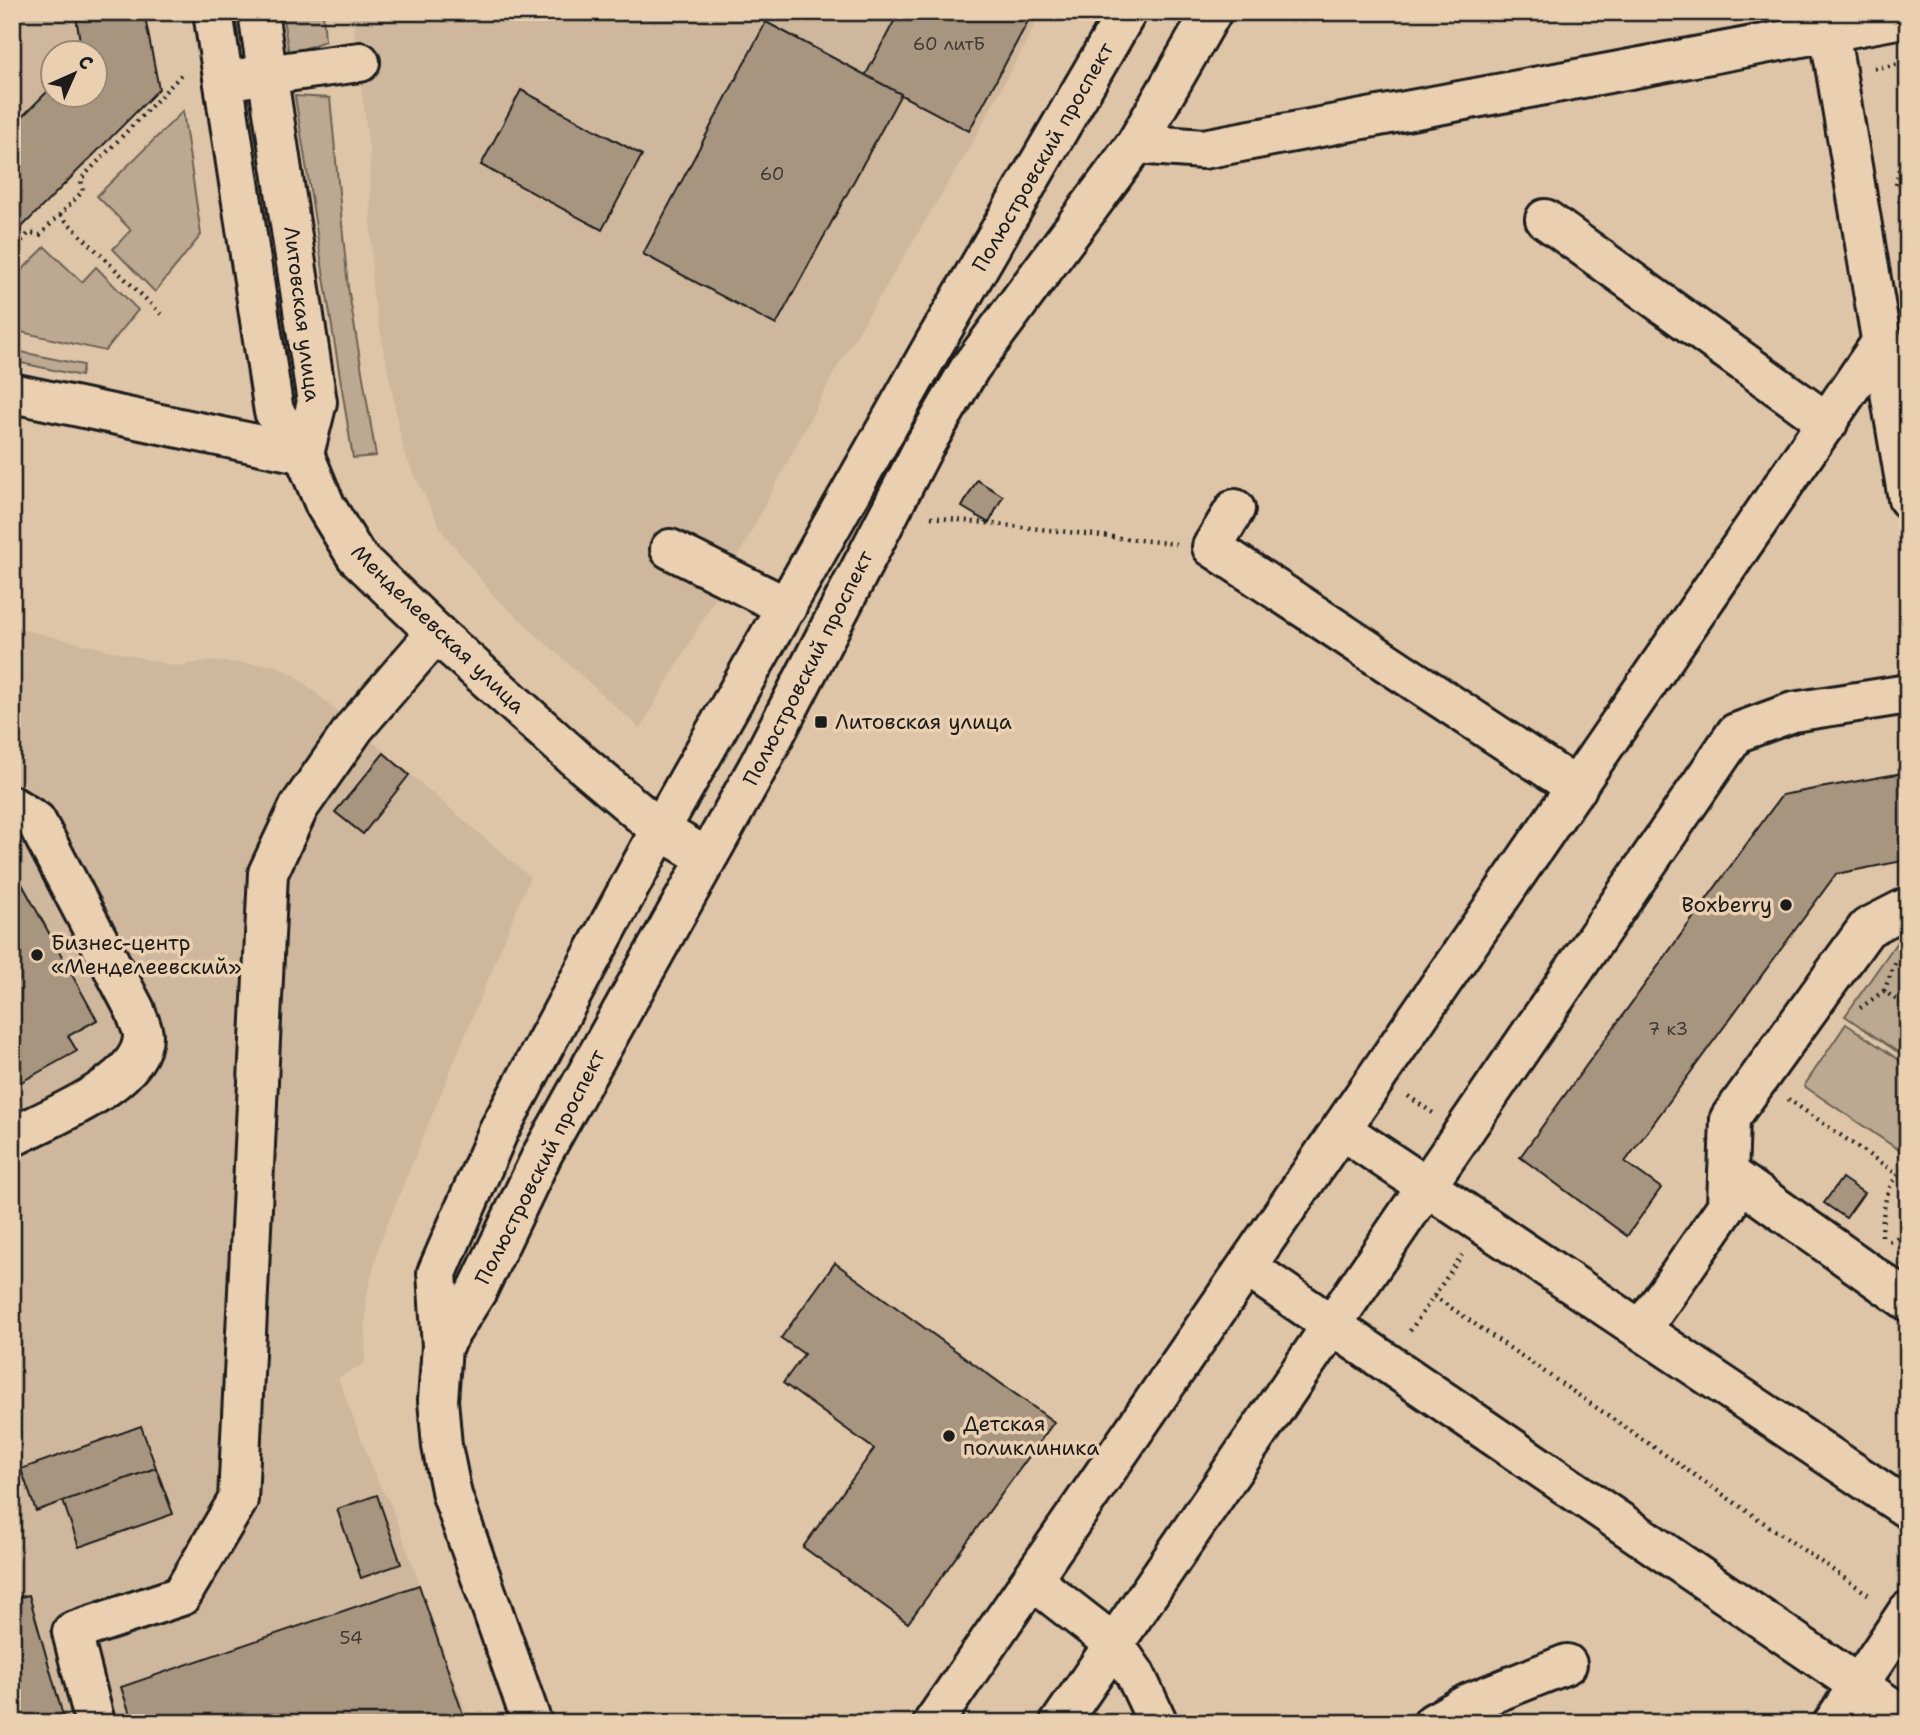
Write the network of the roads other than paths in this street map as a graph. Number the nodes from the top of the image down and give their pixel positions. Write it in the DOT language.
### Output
graph roads {
  1 [pos="214,12"];
  2 [pos="258,12"];
  3 [pos="1126,12"];
  4 [pos="1212,12"];
  5 [pos="1908,17"];
  6 [pos="1828,21"];
  7 [pos="360,62"];
  8 [pos="268,74"];
  9 [pos="224,80"];
  10 [pos="1136,144"];
  11 [pos="1545,219"];
  12 [pos="1883,340"];
  13 [pos="12,393"];
  14 [pos="1828,424"];
  15 [pos="304,454"];
  16 [pos="1908,499"];
  17 [pos="1235,509"];
  18 [pos="670,549"];
  19 [pos="787,607"];
  20 [pos="436,633"];
  21 [pos="1908,694"];
  22 [pos="1577,788"];
  23 [pos="12,806"];
  24 [pos="660,831"];
  25 [pos="706,857"];
  26 [pos="1908,907"];
  27 [pos="1342,1130"];
  28 [pos="12,1137"];
  29 [pos="1728,1172"];
  30 [pos="1425,1188"];
  31 [pos="1247,1268"];
  32 [pos="1908,1301"];
  33 [pos="1332,1326"];
  34 [pos="1641,1330"];
  35 [pos="442,1346"];
  36 [pos="1908,1509"];
  37 [pos="1031,1580"];
  38 [pos="1905,1614"];
  39 [pos="1114,1644"];
  40 [pos="1567,1664"];
  41 [pos="1858,1685"];
  42 [pos="1908,1719"];
  43 [pos="95,1723"];
  44 [pos="532,1723"];
  45 [pos="933,1723"];
  46 [pos="1060,1723"];
  47 [pos="1157,1723"];
  48 [pos="1433,1723"];
  49 [pos="1833,1723"];
  1 -- 9 [label="main road, Литовская улица"];
  2 -- 8 [label="main road, Литовская улица"];
  3 -- 19 [label="main road, Полюстровский проспект"];
  4 -- 10 [label="main road, Полюстровский проспект"];
  5 -- 6 [label="main road"];
  6 -- 10 [label="main road"];
  6 -- 12 [label="main road"];
  7 -- 8 [label="main road"];
  8 -- 9 [label="main road"];
  8 -- 15 [label="main road, Литовская улица"];
  9 -- 15 [label="main road, Литовская улица"];
  10 -- 25 [label="main road, Полюстровский проспект"];
  11 -- 14 [label="main road"];
  12 -- 14 [label="main road"];
  12 -- 16 [label="main road"];
  13 -- 15 [label="main road"];
  14 -- 22 [label="main road"];
  15 -- 20 [label="main road, Менделеевская улица"];
  17 -- 22 [label="main road"];
  18 -- 19 [label="main road"];
  19 -- 24 [label="main road, Полюстровский проспект"];
  20 -- 24 [label="main road, Менделеевская улица"];
  20 -- 43 [label="main road"];
  21 -- 30 [label="main road"];
  22 -- 27 [label="main road"];
  23 -- 28 [label="main road"];
  24 -- 25 [label="main road, Менделеевская улица"];
  24 -- 35 [label="main road, Полюстровский проспект"];
  25 -- 35 [label="main road, Полюстровский проспект"];
  26 -- 29 [label="main road"];
  27 -- 30 [label="main road"];
  27 -- 31 [label="main road"];
  29 -- 32 [label="main road"];
  29 -- 34 [label="main road"];
  30 -- 33 [label="main road"];
  30 -- 34 [label="main road"];
  31 -- 33 [label="main road"];
  31 -- 37 [label="main road"];
  33 -- 39 [label="main road"];
  33 -- 41 [label="main road"];
  34 -- 36 [label="main road"];
  35 -- 44 [label="main road, Полюстровский проспект"];
  37 -- 39 [label="main road"];
  37 -- 45 [label="main road"];
  38 -- 41 [label="main road"];
  39 -- 46 [label="main road"];
  39 -- 47 [label="main road"];
  40 -- 48 [label="main road"];
  41 -- 42 [label="main road"];
  41 -- 49 [label="main road"];
}
